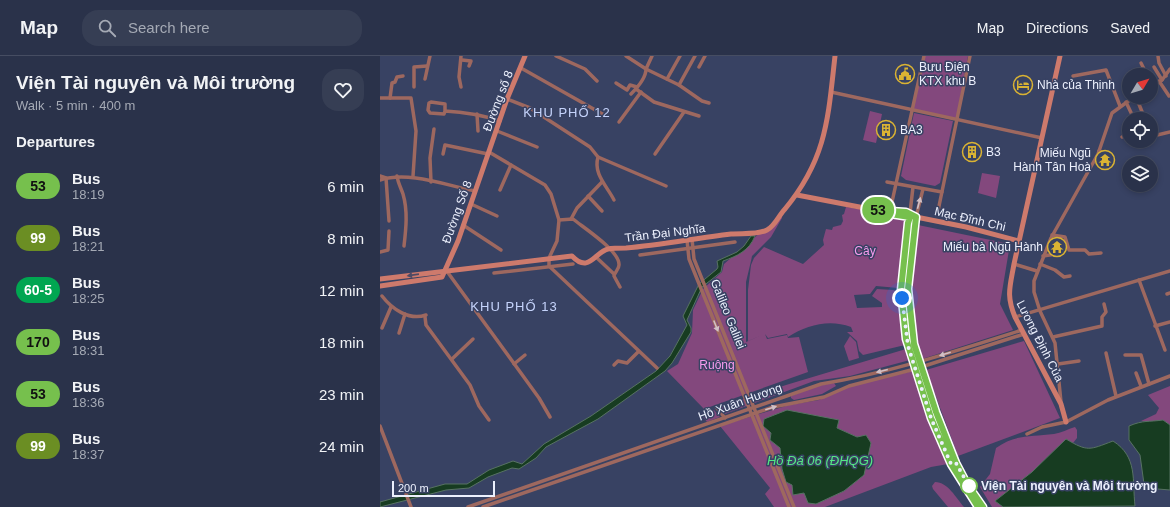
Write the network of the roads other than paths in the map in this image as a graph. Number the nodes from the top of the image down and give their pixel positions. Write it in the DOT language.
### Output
graph roads {
  1 [pos="430,56"];
  2 [pos="525,56"];
  3 [pos="556,56"];
  4 [pos="626,56"];
  5 [pos="652,56"];
  6 [pos="680,56"];
  7 [pos="696,56"];
  8 [pos="705,56"];
  9 [pos="835,56"];
  10 [pos="924,56"];
  11 [pos="970,56"];
  12 [pos="1060,56"];
  13 [pos="1158,56"];
  14 [pos="461,58"];
  15 [pos="1141,63"];
  16 [pos="427,66"];
  17 [pos="469,66"];
  18 [pos="699,67"];
  19 [pos="521,68"];
  20 [pos="1144,68"];
  21 [pos="646,69"];
  22 [pos="1170,69"];
  23 [pos="404,76"];
  24 [pos="1073,76"];
  25 [pos="1166,76"];
  26 [pos="1158,77"];
  27 [pos="426,78"];
  28 [pos="667,80"];
  29 [pos="598,81"];
  30 [pos="1160,81"];
  31 [pos="616,83"];
  32 [pos="679,85"];
  33 [pos="414,87"];
  34 [pos="461,87"];
  35 [pos="636,88"];
  36 [pos="640,92"];
  37 [pos="831,92"];
  38 [pos="631,94"];
  39 [pos="1169,96"];
  40 [pos="380,98"];
  41 [pos="390,98"];
  42 [pos="508,99"];
  43 [pos="709,103"];
  44 [pos="1123,104"];
  45 [pos="1120,106"];
  46 [pos="911,110"];
  47 [pos="445,111"];
  48 [pos="684,112"];
  49 [pos="477,114"];
  50 [pos="606,116"];
  51 [pos="699,116"];
  52 [pos="957,120"];
  53 [pos="500,121"];
  54 [pos="619,122"];
  55 [pos="434,129"];
  56 [pos="497,131"];
  57 [pos="478,132"];
  58 [pos="1170,132"];
  59 [pos="1158,135"];
  60 [pos="1042,138"];
  61 [pos="537,147"];
  62 [pos="1099,151"];
  63 [pos="489,153"];
  64 [pos="443,154"];
  65 [pos="655,154"];
  66 [pos="1112,156"];
  67 [pos="598,157"];
  68 [pos="511,165"];
  69 [pos="380,176"];
  70 [pos="397,176"];
  71 [pos="413,176"];
  72 [pos="386,178"];
  73 [pos="380,180"];
  74 [pos="431,182"];
  75 [pos="602,182"];
  76 [pos="887,182"];
  77 [pos="896,184"];
  78 [pos="666,186"];
  79 [pos="913,187"];
  80 [pos="923,189"];
  81 [pos="500,190"];
  82 [pos="475,191"];
  83 [pos="942,192"];
  84 [pos="797,195"];
  85 [pos="588,196"];
  86 [pos="614,200"];
  87 [pos="892,202"];
  88 [pos="471,204"];
  89 [pos="602,211"];
  90 [pos="938,211"];
  91 [pos="910,215"];
  92 [pos="497,216"];
  93 [pos="916,217"];
  94 [pos="571,219"];
  95 [pos="559,220"];
  96 [pos="389,221"];
  97 [pos="463,225"];
  98 [pos="389,231"];
  99 [pos="1052,235"];
  100 [pos="690,240"];
  101 [pos="735,242"];
  102 [pos="1019,242"];
  103 [pos="404,246"];
  104 [pos="688,248"];
  105 [pos="693,248"];
  106 [pos="611,249"];
  107 [pos="501,250"];
  108 [pos="380,252"];
  109 [pos="1100,253"];
  110 [pos="1056,254"];
  111 [pos="640,255"];
  112 [pos="1043,256"];
  113 [pos="548,258"];
  114 [pos="597,258"];
  115 [pos="696,262"];
  116 [pos="573,264"];
  117 [pos="691,264"];
  118 [pos="1014,264"];
  119 [pos="1040,264"];
  120 [pos="549,266"];
  121 [pos="446,270"];
  122 [pos="1037,271"];
  123 [pos="1170,272"];
  124 [pos="494,273"];
  125 [pos="614,274"];
  126 [pos="1070,276"];
  127 [pos="380,279"];
  128 [pos="1139,280"];
  129 [pos="380,286"];
  130 [pos="620,287"];
  131 [pos="382,296"];
  132 [pos="1104,304"];
  133 [pos="391,307"];
  134 [pos="1040,310"];
  135 [pos="405,314"];
  136 [pos="1015,317"];
  137 [pos="1170,322"];
  138 [pos="1156,326"];
  139 [pos="382,328"];
  140 [pos="1023,332"];
  141 [pos="399,333"];
  142 [pos="1053,337"];
  143 [pos="474,339"];
  144 [pos="914,344"];
  145 [pos="908,346"];
  146 [pos="1165,350"];
  147 [pos="638,352"];
  148 [pos="1106,352"];
  149 [pos="525,355"];
  150 [pos="1125,355"];
  151 [pos="452,359"];
  152 [pos="1079,360"];
  153 [pos="514,364"];
  154 [pos="921,364"];
  155 [pos="1058,364"];
  156 [pos="614,365"];
  157 [pos="914,366"];
  158 [pos="656,368"];
  159 [pos="1136,373"];
  160 [pos="1170,376"];
  161 [pos="838,381"];
  162 [pos="1149,384"];
  163 [pos="1141,386"];
  164 [pos="840,389"];
  165 [pos="785,396"];
  166 [pos="1116,396"];
  167 [pos="787,403"];
  168 [pos="1061,404"];
  169 [pos="716,407"];
  170 [pos="755,407"];
  171 [pos="749,410"];
  172 [pos="757,412"];
  173 [pos="751,414"];
  174 [pos="550,417"];
  175 [pos="725,418"];
  176 [pos="489,420"];
  177 [pos="1066,422"];
  178 [pos="380,426"];
  179 [pos="1027,434"];
  180 [pos="613,460"];
  181 [pos="953,464"];
  182 [pos="411,507"];
  183 [pos="468,507"];
  184 [pos="483,507"];
  185 [pos="789,507"];
  186 [pos="794,507"];
  187 [pos="978,507"];
  188 [pos="983,507"];
  1 -- 16 [label="street"];
  2 -- 19 [label="street, Đường số 8"];
  3 -- 29 [label="street"];
  4 -- 21 [label="street"];
  5 -- 21 [label="street"];
  6 -- 28 [label="street"];
  7 -- 32 [label="street"];
  8 -- 18 [label="street"];
  9 -- 37 [label="street, Trần Đại Nghĩa"];
  10 -- 46 [label="street"];
  11 -- 52 [label="street"];
  12 -- 60 [label="street, Lương Định Của"];
  13 -- 25 [label="street"];
  14 -- 17 [label="street"];
  14 -- 34 [label="street"];
  15 -- 20 [label="street"];
  16 -- 27 [label="street"];
  16 -- 33 [label="street"];
  19 -- 42 [label="street, Đường số 8"];
  19 -- 50 [label="street"];
  21 -- 28 [label="street"];
  21 -- 35 [label="street"];
  22 -- 25 [label="street"];
  23 -- 41 [label="street"];
  24 -- 45 [label="street"];
  25 -- 30 [label="street"];
  26 -- 30 [label="street"];
  28 -- 32 [label="street"];
  30 -- 39 [label="street"];
  31 -- 35 [label="street"];
  32 -- 43 [label="street"];
  35 -- 36 [label="street"];
  35 -- 38 [label="street"];
  36 -- 48 [label="street"];
  36 -- 54 [label="street"];
  37 -- 46 [label="street"];
  37 -- 84 [label="street, Trần Đại Nghĩa"];
  40 -- 41 [label="street"];
  41 -- 71 [label="street"];
  42 -- 53 [label="street, Đường số 8"];
  42 -- 67 [label="street"];
  44 -- 45 [label="street"];
  45 -- 62 [label="street"];
  46 -- 52 [label="street"];
  46 -- 77 [label="street"];
  47 -- 47 [label="street"];
  47 -- 49 [label="street"];
  48 -- 51 [label="street"];
  48 -- 65 [label="street"];
  49 -- 53 [label="street"];
  49 -- 57 [label="street"];
  52 -- 60 [label="street"];
  52 -- 83 [label="street"];
  53 -- 56 [label="street, Đường số 8"];
  55 -- 74 [label="street"];
  56 -- 61 [label="street"];
  56 -- 63 [label="street, Đường số 8"];
  58 -- 59 [label="street"];
  60 -- 102 [label="street, Lương Định Của"];
  62 -- 66 [label="street"];
  62 -- 99 [label="street"];
  63 -- 64 [label="street"];
  63 -- 68 [label="street"];
  63 -- 82 [label="street, Đường Số 8"];
  67 -- 75 [label="street"];
  67 -- 78 [label="street"];
  68 -- 81 [label="street"];
  68 -- 95 [label="street"];
  69 -- 72 [label="street"];
  70 -- 71 [label="street"];
  70 -- 72 [label="street"];
  70 -- 103 [label="street"];
  71 -- 74 [label="street"];
  72 -- 73 [label="street"];
  72 -- 96 [label="street"];
  74 -- 82 [label="street"];
  75 -- 85 [label="street"];
  75 -- 86 [label="street"];
  76 -- 77 [label="street"];
  77 -- 79 [label="street"];
  77 -- 87 [label="street"];
  79 -- 80 [label="street"];
  79 -- 91 [label="street"];
  80 -- 83 [label="street"];
  93 -- 80 [label="street, one-way"];
  82 -- 88 [label="street, Đường Số 8"];
  83 -- 90 [label="street"];
  84 -- 91 [label="street, Mạc Đĩnh Chi"];
  84 -- 100 [label="street, Trần Đại Nghĩa"];
  85 -- 89 [label="street"];
  85 -- 94 [label="street"];
  88 -- 92 [label="street"];
  88 -- 97 [label="street, Đường Số 8"];
  91 -- 93 [label="street, Mạc Đĩnh Chi"];
  91 -- 145 [label="street"];
  93 -- 102 [label="street, Mạc Đĩnh Chi"];
  93 -- 144 [label="street"];
  94 -- 95 [label="street"];
  94 -- 106 [label="street"];
  95 -- 113 [label="street"];
  97 -- 107 [label="street"];
  97 -- 121 [label="street, Đường Số 8"];
  98 -- 108 [label="street"];
  99 -- 109 [label="street"];
  99 -- 112 [label="street"];
  100 -- 104 [label="street, Galileo Galilei"];
  100 -- 105 [label="street, Galileo Galilei"];
  100 -- 106 [label="street, Trần Đại Nghĩa"];
  101 -- 105 [label="street"];
  102 -- 118 [label="street, Lương Định Của"];
  104 -- 105 [label="street"];
  104 -- 111 [label="street"];
  104 -- 117 [label="street, Galileo Galilei"];
  105 -- 115 [label="street, Galileo Galilei"];
  106 -- 114 [label="street, Trần Đại Nghĩa"];
  106 -- 125 [label="street"];
  110 -- 112 [label="street"];
  112 -- 119 [label="street"];
  113 -- 114 [label="street, Trần Đại Nghĩa"];
  113 -- 120 [label="street"];
  113 -- 121 [label="street, Trần Đại Nghĩa"];
  114 -- 125 [label="street"];
  115 -- 117 [label="street"];
  115 -- 170 [label="street, Galileo Galilei"];
  116 -- 120 [label="street"];
  117 -- 171 [label="street, Galileo Galilei, one-way"];
  118 -- 122 [label="street"];
  118 -- 136 [label="street, Lương Định Của"];
  119 -- 122 [label="street"];
  119 -- 126 [label="street"];
  120 -- 124 [label="street"];
  120 -- 147 [label="street"];
  121 -- 127 [label="street, Trần Đại Nghĩa, one-way"];
  121 -- 129 [label="street, Đường Số 8"];
  121 -- 153 [label="street"];
  122 -- 134 [label="street"];
  123 -- 128 [label="street"];
  125 -- 130 [label="street"];
  128 -- 134 [label="street"];
  128 -- 138 [label="street"];
  131 -- 133 [label="street"];
  132 -- 142 [label="street"];
  133 -- 135 [label="street"];
  133 -- 139 [label="street"];
  134 -- 136 [label="street"];
  134 -- 142 [label="street"];
  135 -- 141 [label="street"];
  135 -- 151 [label="street"];
  136 -- 140 [label="street, Lương Định Của"];
  137 -- 138 [label="street"];
  138 -- 146 [label="street"];
  140 -- 154 [label="street, Hồ Xuân Hương"];
  140 -- 168 [label="street, Lương Định Của"];
  142 -- 155 [label="street"];
  143 -- 151 [label="street"];
  144 -- 145 [label="street"];
  144 -- 154 [label="street"];
  145 -- 157 [label="street"];
  147 -- 156 [label="street"];
  147 -- 158 [label="street"];
  148 -- 166 [label="street"];
  149 -- 153 [label="street"];
  150 -- 162 [label="street"];
  151 -- 176 [label="street"];
  152 -- 155 [label="street"];
  153 -- 174 [label="street"];
  154 -- 157 [label="street, Hồ Xuân Hương"];
  154 -- 181 [label="street"];
  155 -- 168 [label="street"];
  157 -- 161 [label="street, Hồ Xuân Hương, one-way"];
  157 -- 164 [label="street, Hồ Xuân Hương"];
  157 -- 181 [label="street"];
  159 -- 163 [label="street"];
  160 -- 162 [label="street"];
  161 -- 164 [label="street"];
  161 -- 165 [label="street, Hồ Xuân Hương"];
  162 -- 163 [label="street"];
  163 -- 166 [label="street"];
  164 -- 167 [label="street, Hồ Xuân Hương"];
  165 -- 167 [label="street"];
  165 -- 170 [label="street, Hồ Xuân Hương"];
  166 -- 177 [label="street"];
  172 -- 167 [label="street, Hồ Xuân Hương, one-way"];
  168 -- 177 [label="street, Lương Định Của"];
  169 -- 175 [label="street"];
  170 -- 171 [label="street, Hồ Xuân Hương"];
  170 -- 172 [label="street, Galileo Galilei"];
  171 -- 173 [label="street, Galileo Galilei"];
  171 -- 175 [label="street, Hồ Xuân Hương"];
  172 -- 173 [label="street, Hồ Xuân Hương"];
  172 -- 186 [label="street, Galileo Galilei"];
  173 -- 180 [label="street, Hồ Xuân Hương"];
  173 -- 185 [label="street, Galileo Galilei"];
  175 -- 180 [label="street, Hồ Xuân Hương"];
  177 -- 179 [label="street"];
  178 -- 182 [label="street"];
  180 -- 183 [label="street, Hồ Xuân Hương"];
  180 -- 184 [label="street, Hồ Xuân Hương"];
  181 -- 187 [label="street"];
  181 -- 188 [label="street"];
}
